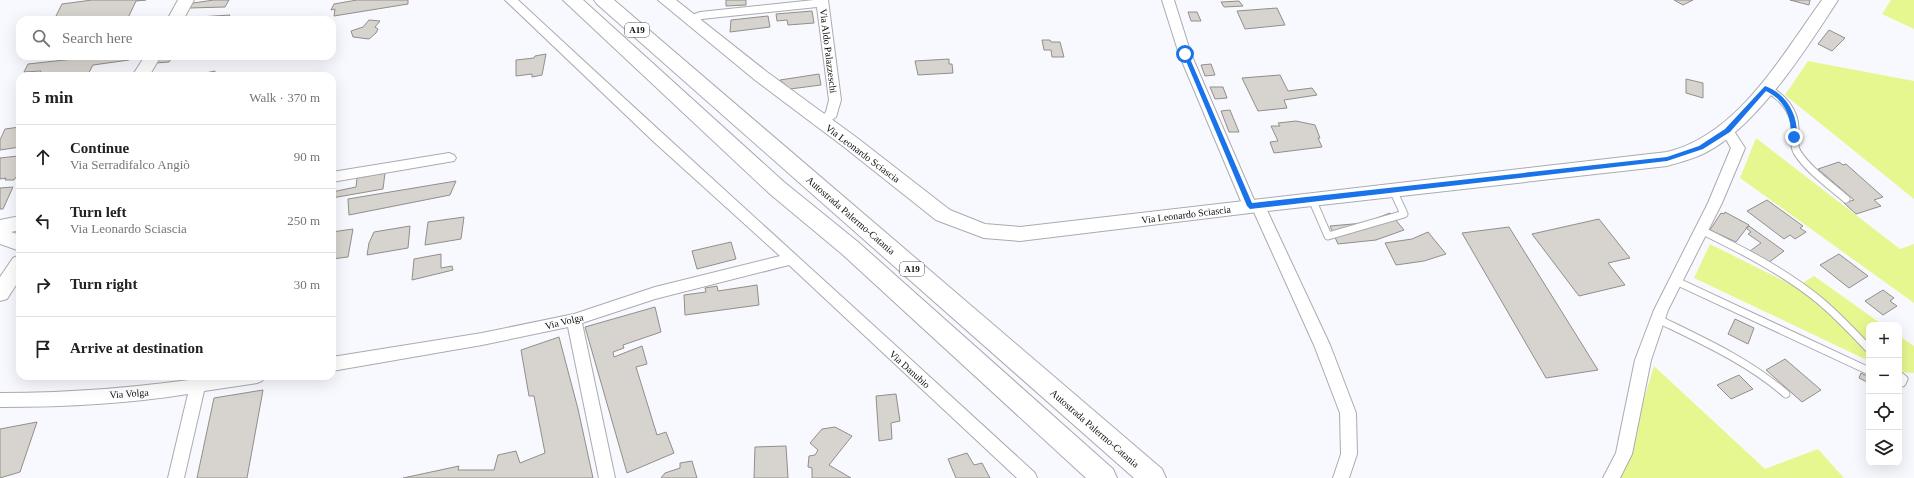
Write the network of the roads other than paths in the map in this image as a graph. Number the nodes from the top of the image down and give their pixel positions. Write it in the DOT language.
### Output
graph roads {
  1 [pos="186,0"];
  2 [pos="512,0"];
  3 [pos="560,0"];
  4 [pos="572,0"];
  5 [pos="603,0"];
  6 [pos="619,0"];
  7 [pos="666,0"];
  8 [pos="1168,0"];
  9 [pos="1830,0"];
  10 [pos="822,1"];
  11 [pos="177,16"];
  12 [pos="691,20"];
  13 [pos="665,54"];
  14 [pos="150,60"];
  15 [pos="143,72"];
  16 [pos="1765,88"];
  17 [pos="822,122"];
  18 [pos="1727,131"];
  19 [pos="743,157"];
  20 [pos="449,158"];
  21 [pos="336,176"];
  22 [pos="1393,190"];
  23 [pos="1312,199"];
  24 [pos="1846,199"];
  25 [pos="1254,206"];
  26 [pos="16,224"];
  27 [pos="0,227"];
  28 [pos="1701,230"];
  29 [pos="0,236"];
  30 [pos="16,241"];
  31 [pos="792,259"];
  32 [pos="16,269"];
  33 [pos="1676,281"];
  34 [pos="0,293"];
  35 [pos="1658,319"];
  36 [pos="574,320"];
  37 [pos="1866,346"];
  38 [pos="336,363"];
  39 [pos="1866,370"];
  40 [pos="231,380"];
  41 [pos="198,385"];
  42 [pos="1786,394"];
  43 [pos="0,400"];
  44 [pos="176,478"];
  45 [pos="608,478"];
  46 [pos="1029,478"];
  47 [pos="1104,478"];
  48 [pos="1153,478"];
  49 [pos="1341,478"];
  50 [pos="1611,478"];
  1 -- 11 [label="street"];
  2 -- 31 [label="street, Via Danubio"];
  3 -- 19 [label="highway"];
  4 -- 19 [label="highway, A19"];
  5 -- 13 [label="highway, Autostrada Palermo-Catania / A19"];
  6 -- 13 [label="highway"];
  7 -- 12 [label="street, Via Leonardo Sciascia"];
  8 -- 25 [label="street"];
  9 -- 16 [label="street, Via Leonardo Sciascia"];
  10 -- 12 [label="street"];
  10 -- 17 [label="street, Via Aldo Palazzeschi"];
  12 -- 17 [label="street, Via Leonardo Sciascia"];
  13 -- 48 [label="highway, Autostrada Palermo-Catania / A19"];
  14 -- 15 [label="street"];
  16 -- 18 [label="street, Via Leonardo Sciascia"];
  16 -- 24 [label="lane"];
  17 -- 25 [label="street, Via Leonardo Sciascia"];
  18 -- 22 [label="street, Via Leonardo Sciascia"];
  18 -- 28 [label="street"];
  19 -- 47 [label="highway, A19"];
  20 -- 21 [label="street"];
  22 -- 23 [label="street, Via Leonardo Sciascia"];
  22 -- 23 [label="lane"];
  23 -- 25 [label="street, Via Leonardo Sciascia"];
  25 -- 49 [label="street"];
  26 -- 27 [label="street"];
  28 -- 33 [label="street"];
  28 -- 37 [label="lane"];
  29 -- 30 [label="street"];
  31 -- 36 [label="street, Via Volga"];
  31 -- 46 [label="street, Via Danubio"];
  32 -- 34 [label="street"];
  33 -- 35 [label="street"];
  33 -- 39 [label="lane"];
  35 -- 42 [label="lane"];
  35 -- 50 [label="street"];
  36 -- 38 [label="street, Via Volga"];
  36 -- 45 [label="street"];
  40 -- 41 [label="street, Via Volga"];
  41 -- 43 [label="street, Via Volga"];
  41 -- 44 [label="street"];
}
